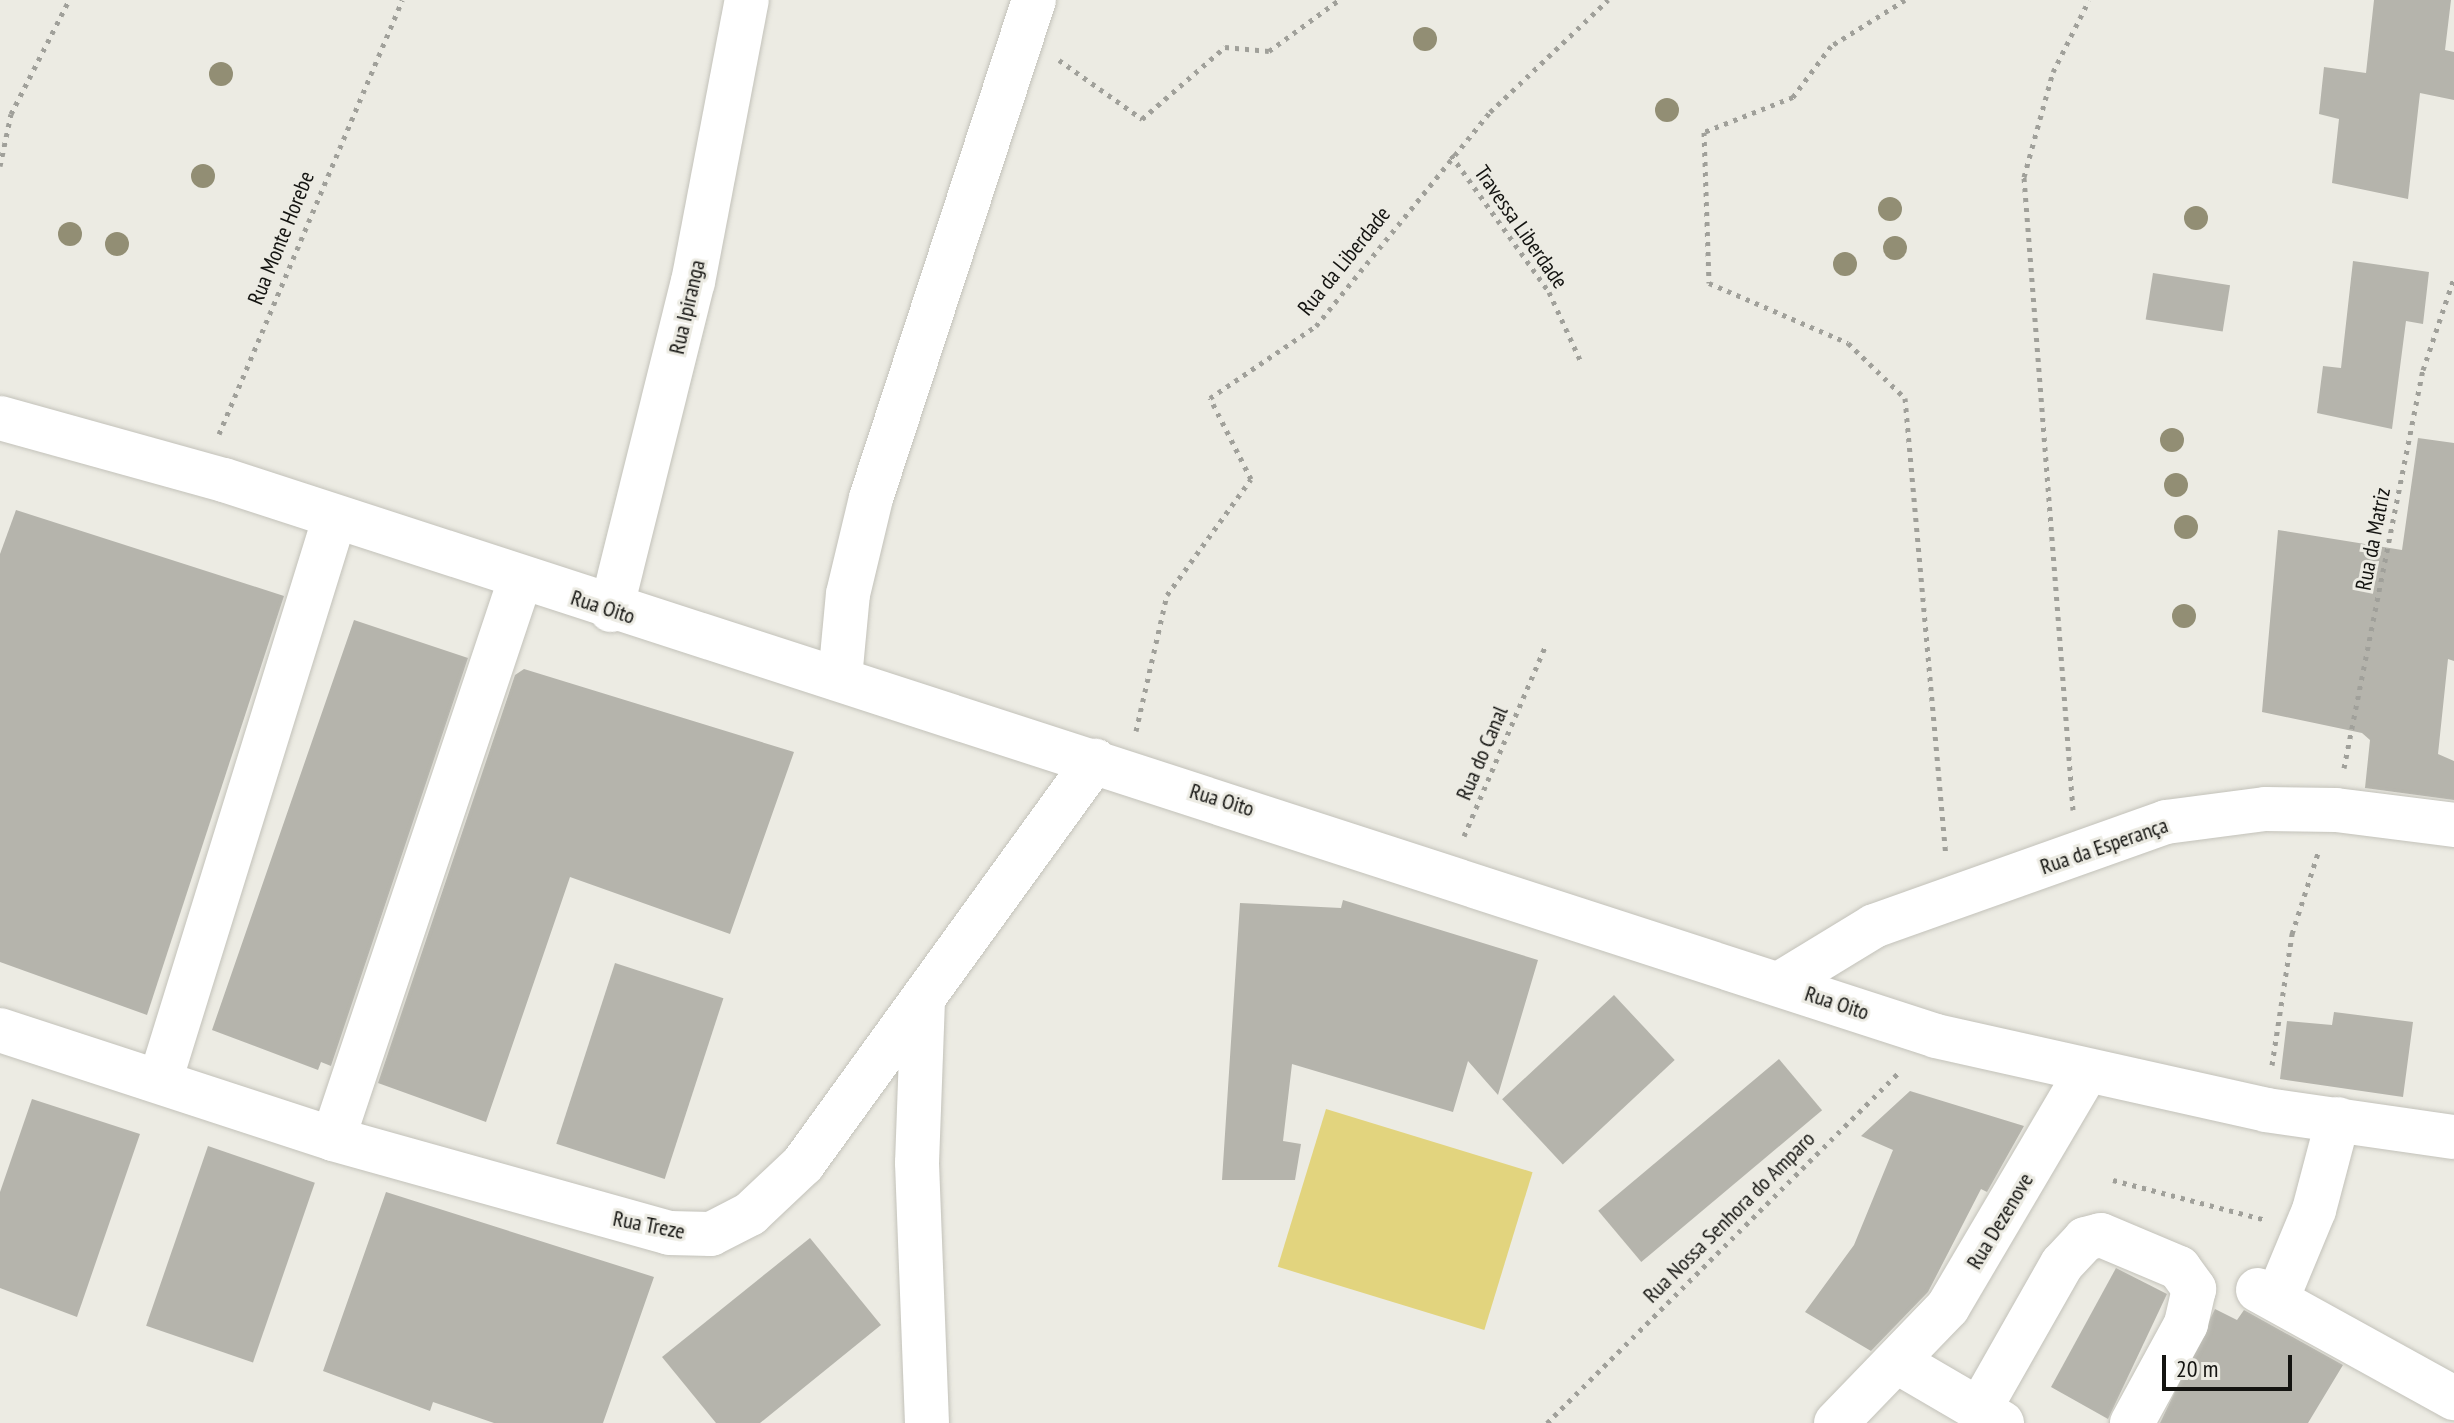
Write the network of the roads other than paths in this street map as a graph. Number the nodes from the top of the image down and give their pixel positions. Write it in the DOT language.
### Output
graph roads {
  1 [pos="747,0"];
  2 [pos="1028,17"];
  3 [pos="0,418"];
  4 [pos="334,520"];
  5 [pos="520,580"];
  6 [pos="611,610"];
  7 [pos="840,678"];
  8 [pos="1111,766"];
  9 [pos="2454,825"];
  10 [pos="1779,984"];
  11 [pos="923,998"];
  12 [pos="0,1030"];
  13 [pos="2087,1071"];
  14 [pos="160,1081"];
  15 [pos="2338,1119"];
  16 [pos="2454,1137"];
  17 [pos="333,1139"];
  18 [pos="1901,1364"];
  19 [pos="2454,1398"];
  20 [pos="1990,1416"];
  21 [pos="927,1423"];
  22 [pos="1836,1423"];
  23 [pos="2132,1423"];
  1 -- 6 [label="street, Rua Ipiranga"];
  2 -- 7 [label="street"];
  3 -- 4 [label="street, Rua Oito"];
  4 -- 5 [label="street, Rua Oito"];
  4 -- 14 [label="street"];
  5 -- 6 [label="street, Rua Oito"];
  5 -- 17 [label="street"];
  6 -- 7 [label="street, Rua Oito"];
  7 -- 8 [label="street, Rua Oito"];
  8 -- 10 [label="street, Rua Oito"];
  8 -- 11 [label="street, Rua Treze"];
  9 -- 10 [label="street, Rua da Esperança"];
  10 -- 13 [label="street, Rua Oito"];
  11 -- 17 [label="street, Rua Treze"];
  11 -- 21 [label="street"];
  12 -- 14 [label="street, Rua Treze"];
  13 -- 15 [label="street, Rua Oito"];
  13 -- 18 [label="street, Rua Dezenove"];
  14 -- 17 [label="street, Rua Treze"];
  15 -- 16 [label="street, Rua Oito"];
  15 -- 19 [label="street"];
  18 -- 20 [label="street"];
  18 -- 22 [label="street, Rua Dezenove"];
  20 -- 23 [label="street"];
}
